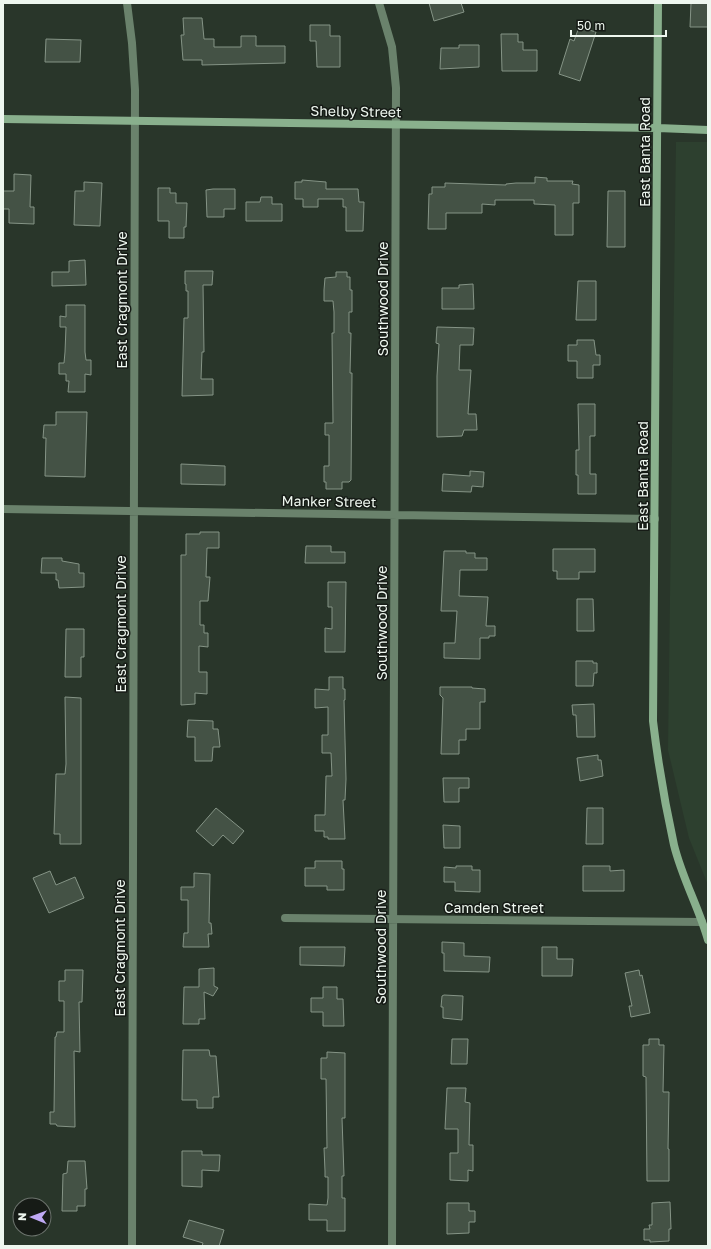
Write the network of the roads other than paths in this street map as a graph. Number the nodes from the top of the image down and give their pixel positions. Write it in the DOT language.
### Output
graph roads {
  1 [pos="127,3"];
  2 [pos="379,3"];
  3 [pos="658,3"];
  4 [pos="3,119"];
  5 [pos="134,122"];
  6 [pos="395,125"];
  7 [pos="658,128"];
  8 [pos="708,130"];
  9 [pos="3,509"];
  10 [pos="134,511"];
  11 [pos="394,515"];
  12 [pos="654,519"];
  13 [pos="285,918"];
  14 [pos="393,919"];
  15 [pos="702,922"];
  16 [pos="708,940"];
  17 [pos="132,1246"];
  18 [pos="392,1246"];
  1 -- 5 [label="street, East Cragmont Drive"];
  2 -- 6 [label="street, Southwood Drive"];
  3 -- 7 [label="street, East Banta Road"];
  4 -- 5 [label="street, Shelby Street"];
  5 -- 6 [label="street, Shelby Street"];
  5 -- 10 [label="street, East Cragmont Drive"];
  6 -- 7 [label="street, Shelby Street"];
  6 -- 11 [label="street, Southwood Drive"];
  7 -- 8 [label="street, Shelby Street"];
  7 -- 12 [label="street, East Banta Road"];
  9 -- 10 [label="street, Manker Street"];
  10 -- 11 [label="street, Manker Street"];
  10 -- 17 [label="street, East Cragmont Drive"];
  11 -- 12 [label="street, Manker Street"];
  11 -- 14 [label="street, Southwood Drive"];
  12 -- 15 [label="street, East Banta Road"];
  13 -- 14 [label="street, Camden Street"];
  14 -- 15 [label="street, Camden Street"];
  14 -- 18 [label="street, Southwood Drive"];
  15 -- 16 [label="street, East Banta Road"];
}
